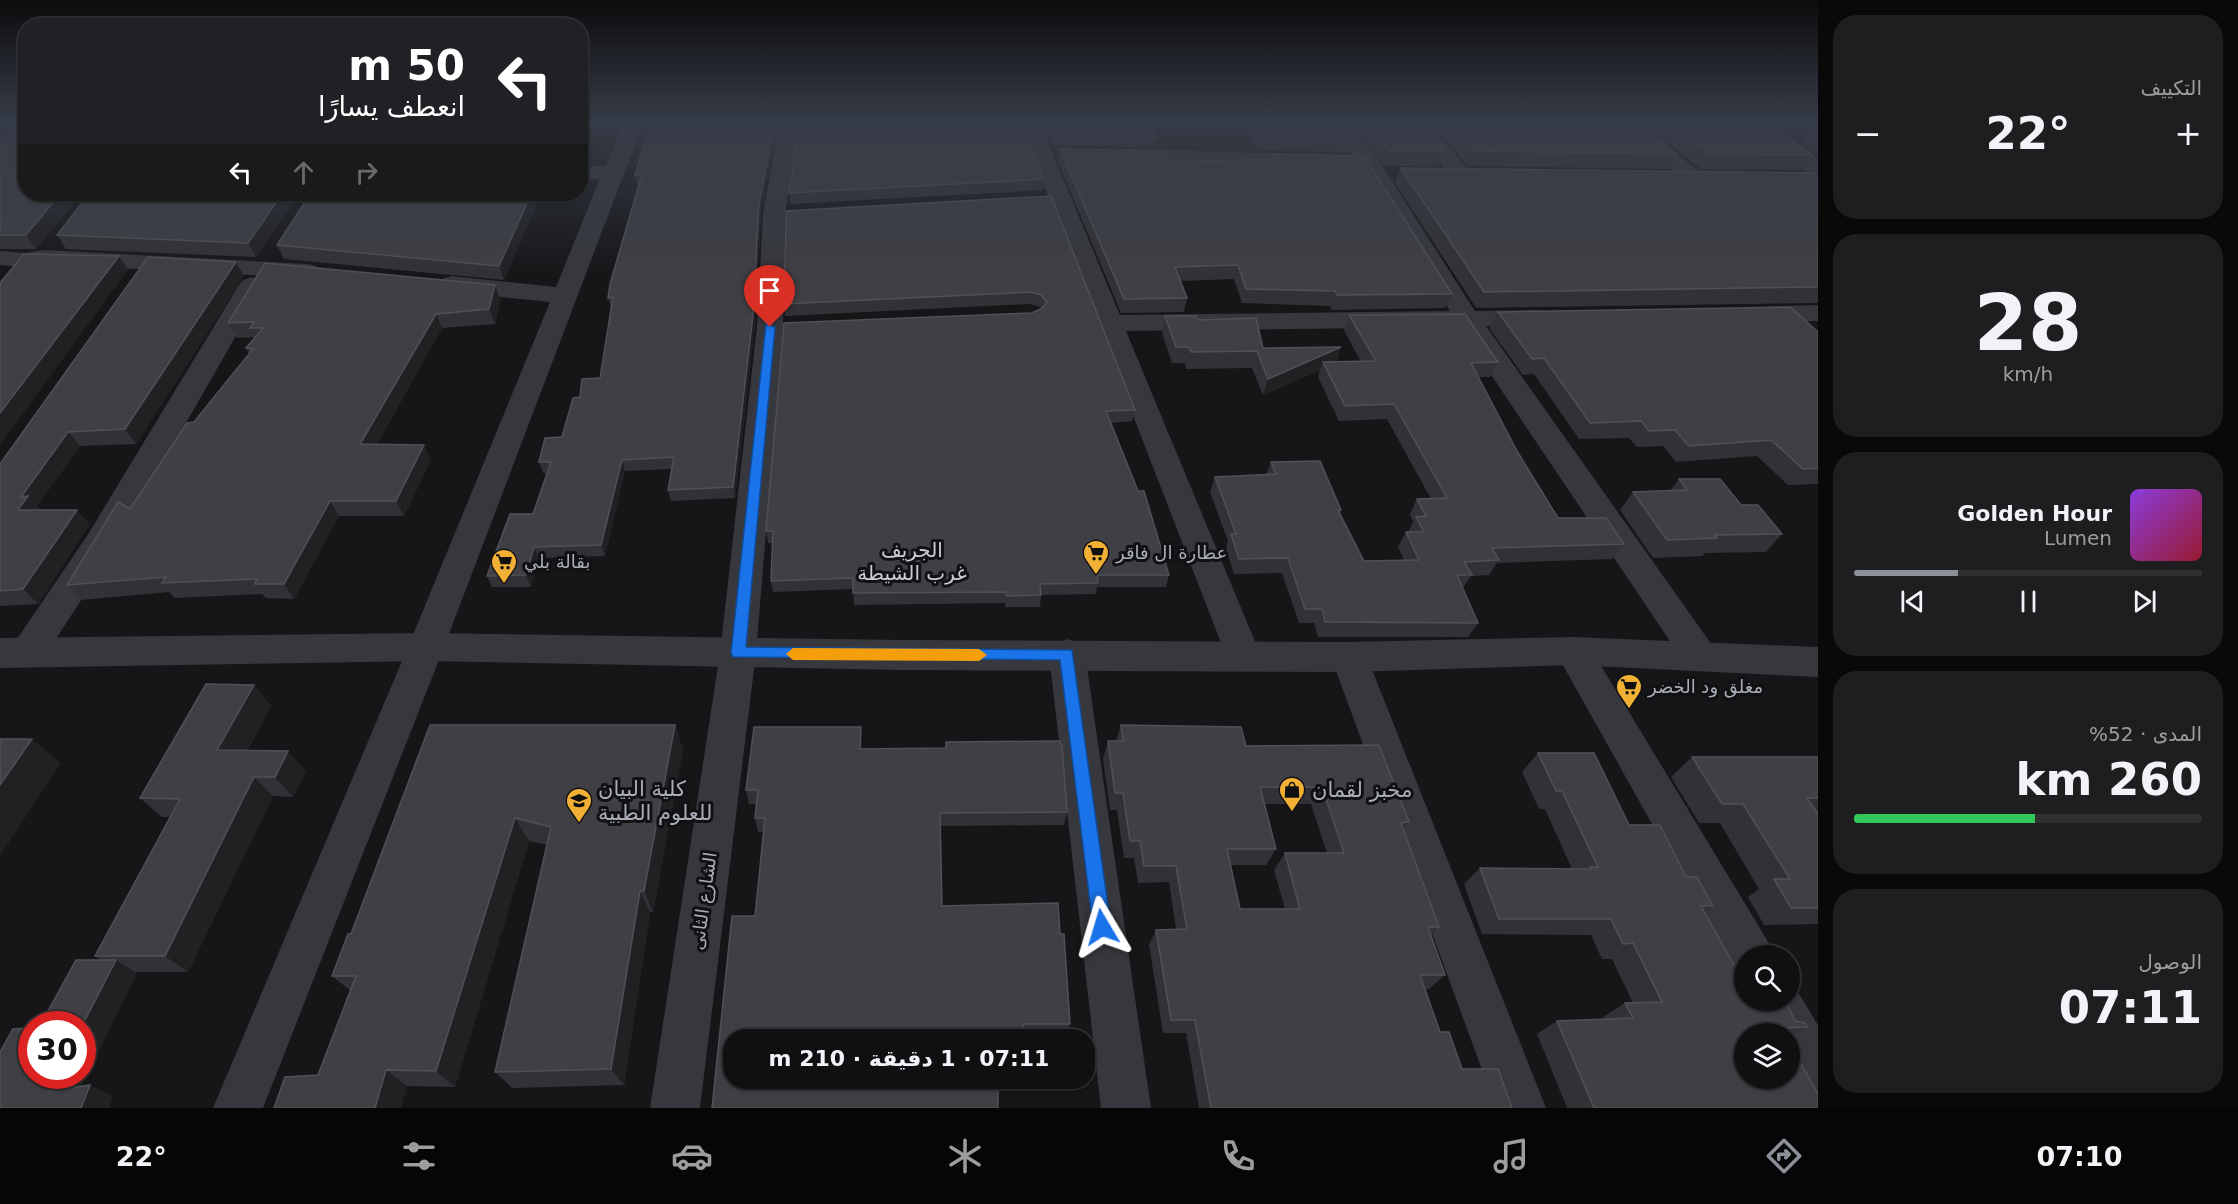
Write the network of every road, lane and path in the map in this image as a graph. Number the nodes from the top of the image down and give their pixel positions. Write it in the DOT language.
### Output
graph roads {
  1 [pos="614,172"];
  2 [pos="788,173"];
  3 [pos="1050,173"];
  4 [pos="1369,173"];
  5 [pos="1689,173"];
  6 [pos="1432,174"];
  7 [pos="1460,174"];
  8 [pos="1484,175"];
  9 [pos="1660,178"];
  10 [pos="1695,178"];
  11 [pos="1717,178"];
  12 [pos="281,239"];
  13 [pos="43,252"];
  14 [pos="0,258"];
  15 [pos="148,263"];
  16 [pos="263,267"];
  17 [pos="334,273"];
  18 [pos="429,282"];
  19 [pos="6,283"];
  20 [pos="127,291"];
  21 [pos="565,296"];
  22 [pos="1728,316"];
  23 [pos="1563,318"];
  24 [pos="1468,320"];
  25 [pos="1111,323"];
  26 [pos="1814,324"];
  27 [pos="426,647"];
  28 [pos="1573,651"];
  29 [pos="14,653"];
  30 [pos="738,653"];
  31 [pos="1066,654"];
  32 [pos="1699,655"];
  33 [pos="1243,656"];
  34 [pos="1349,657"];
  35 [pos="1818,662"];
  36 [pos="1745,945"];
  37 [pos="1783,1011"];
  38 [pos="1818,1070"];
  39 [pos="238,1108"];
  40 [pos="675,1108"];
  41 [pos="1126,1108"];
  42 [pos="1521,1108"];
  1 -- 21 [label="street"];
  2 -- 30 [label="street, الشارع الثانى"];
  3 -- 25 [label="street"];
  4 -- 24 [label="street"];
  5 -- 10 [label="street"];
  6 -- 7 [label="street"];
  7 -- 8 [label="street"];
  9 -- 10 [label="street"];
  10 -- 11 [label="street"];
  12 -- 16 [label="street"];
  13 -- 14 [label="street"];
  13 -- 15 [label="street"];
  13 -- 19 [label="street"];
  15 -- 16 [label="street"];
  15 -- 20 [label="street"];
  16 -- 17 [label="street"];
  16 -- 29 [label="street"];
  18 -- 21 [label="street"];
  21 -- 27 [label="street"];
  22 -- 26 [label="street"];
  23 -- 24 [label="street"];
  24 -- 25 [label="street"];
  24 -- 32 [label="street"];
  25 -- 33 [label="street"];
  27 -- 29 [label="street"];
  27 -- 30 [label="street"];
  27 -- 39 [label="street"];
  28 -- 32 [label="street"];
  28 -- 34 [label="street"];
  28 -- 36 [label="street"];
  30 -- 31 [label="street"];
  30 -- 40 [label="street, الشارع الثانى"];
  31 -- 33 [label="street"];
  31 -- 41 [label="street"];
  32 -- 35 [label="street"];
  33 -- 34 [label="street"];
  34 -- 42 [label="street"];
  37 -- 38 [label="street"];
}
